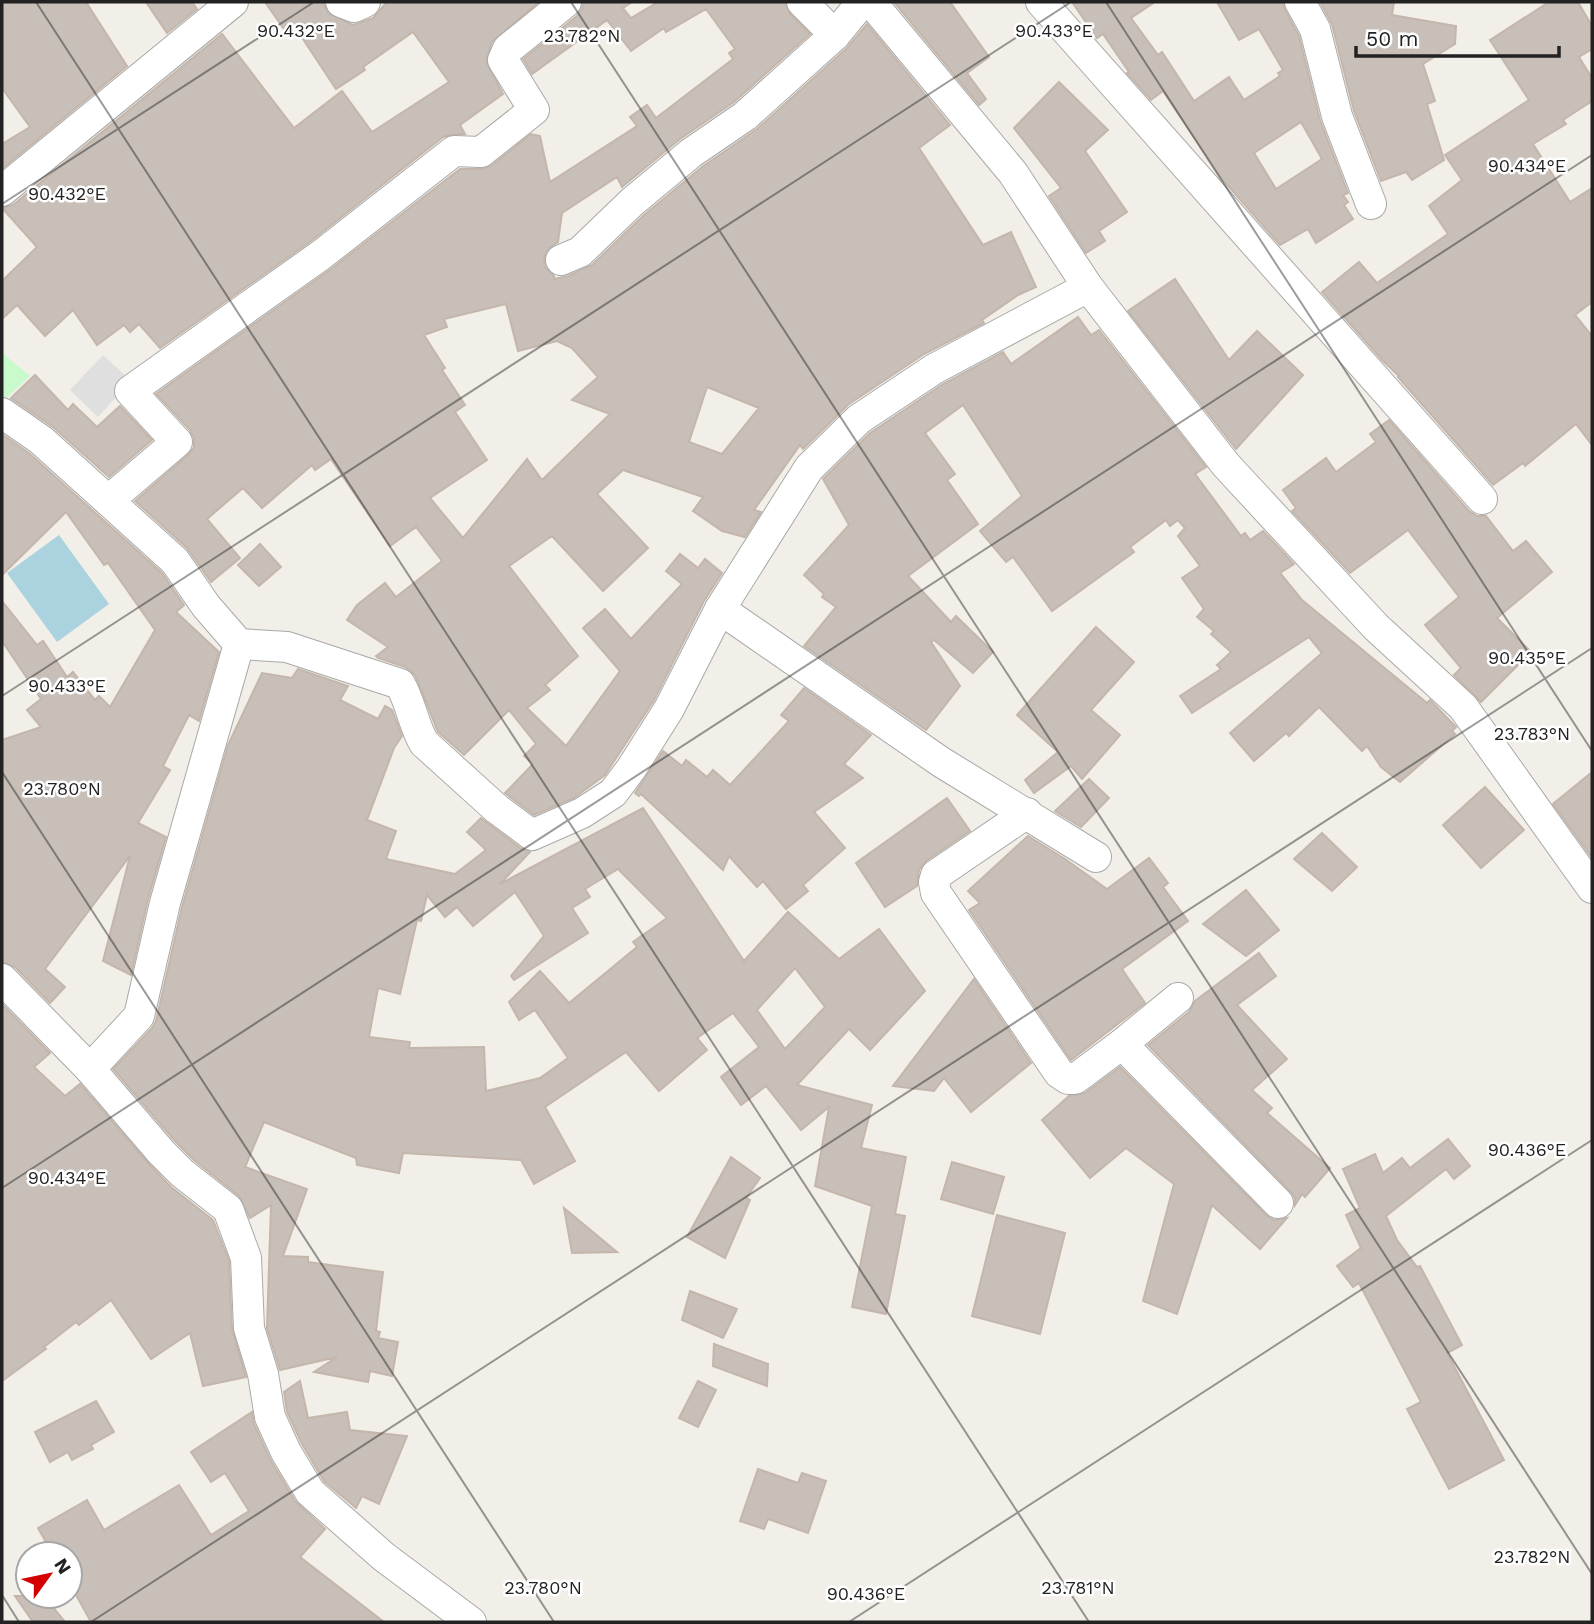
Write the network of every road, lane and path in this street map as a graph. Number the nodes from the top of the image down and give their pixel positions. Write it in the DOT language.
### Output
graph roads {
  1 [pos="233,2"];
  2 [pos="341,2"];
  3 [pos="365,2"];
  4 [pos="566,2"];
  5 [pos="802,2"];
  6 [pos="862,2"];
  7 [pos="872,2"];
  8 [pos="1041,2"];
  9 [pos="1300,2"];
  10 [pos="835,36"];
  11 [pos="2,191"];
  12 [pos="1371,204"];
  13 [pos="561,260"];
  14 [pos="1088,287"];
  15 [pos="2,413"];
  16 [pos="1482,499"];
  17 [pos="109,500"];
  18 [pos="720,609"];
  19 [pos="239,644"];
  20 [pos="1027,813"];
  21 [pos="1096,857"];
  22 [pos="1592,888"];
  23 [pos="2,979"];
  24 [pos="1178,998"];
  25 [pos="1122,1044"];
  26 [pos="90,1069"];
  27 [pos="1278,1203"];
  28 [pos="471,1622"];
  1 -- 11 [label="street"];
  2 -- 3 [label="street"];
  4 -- 17 [label="street"];
  5 -- 10 [label="street"];
  6 -- 10 [label="street"];
  7 -- 14 [label="street"];
  8 -- 16 [label="street"];
  9 -- 12 [label="street"];
  10 -- 13 [label="street"];
  14 -- 18 [label="street"];
  14 -- 22 [label="street"];
  15 -- 17 [label="street"];
  17 -- 19 [label="street"];
  18 -- 19 [label="street"];
  18 -- 20 [label="street"];
  19 -- 26 [label="street"];
  20 -- 21 [label="street"];
  20 -- 25 [label="street"];
  23 -- 26 [label="street"];
  24 -- 25 [label="street"];
  25 -- 27 [label="street"];
  26 -- 28 [label="street"];
}
